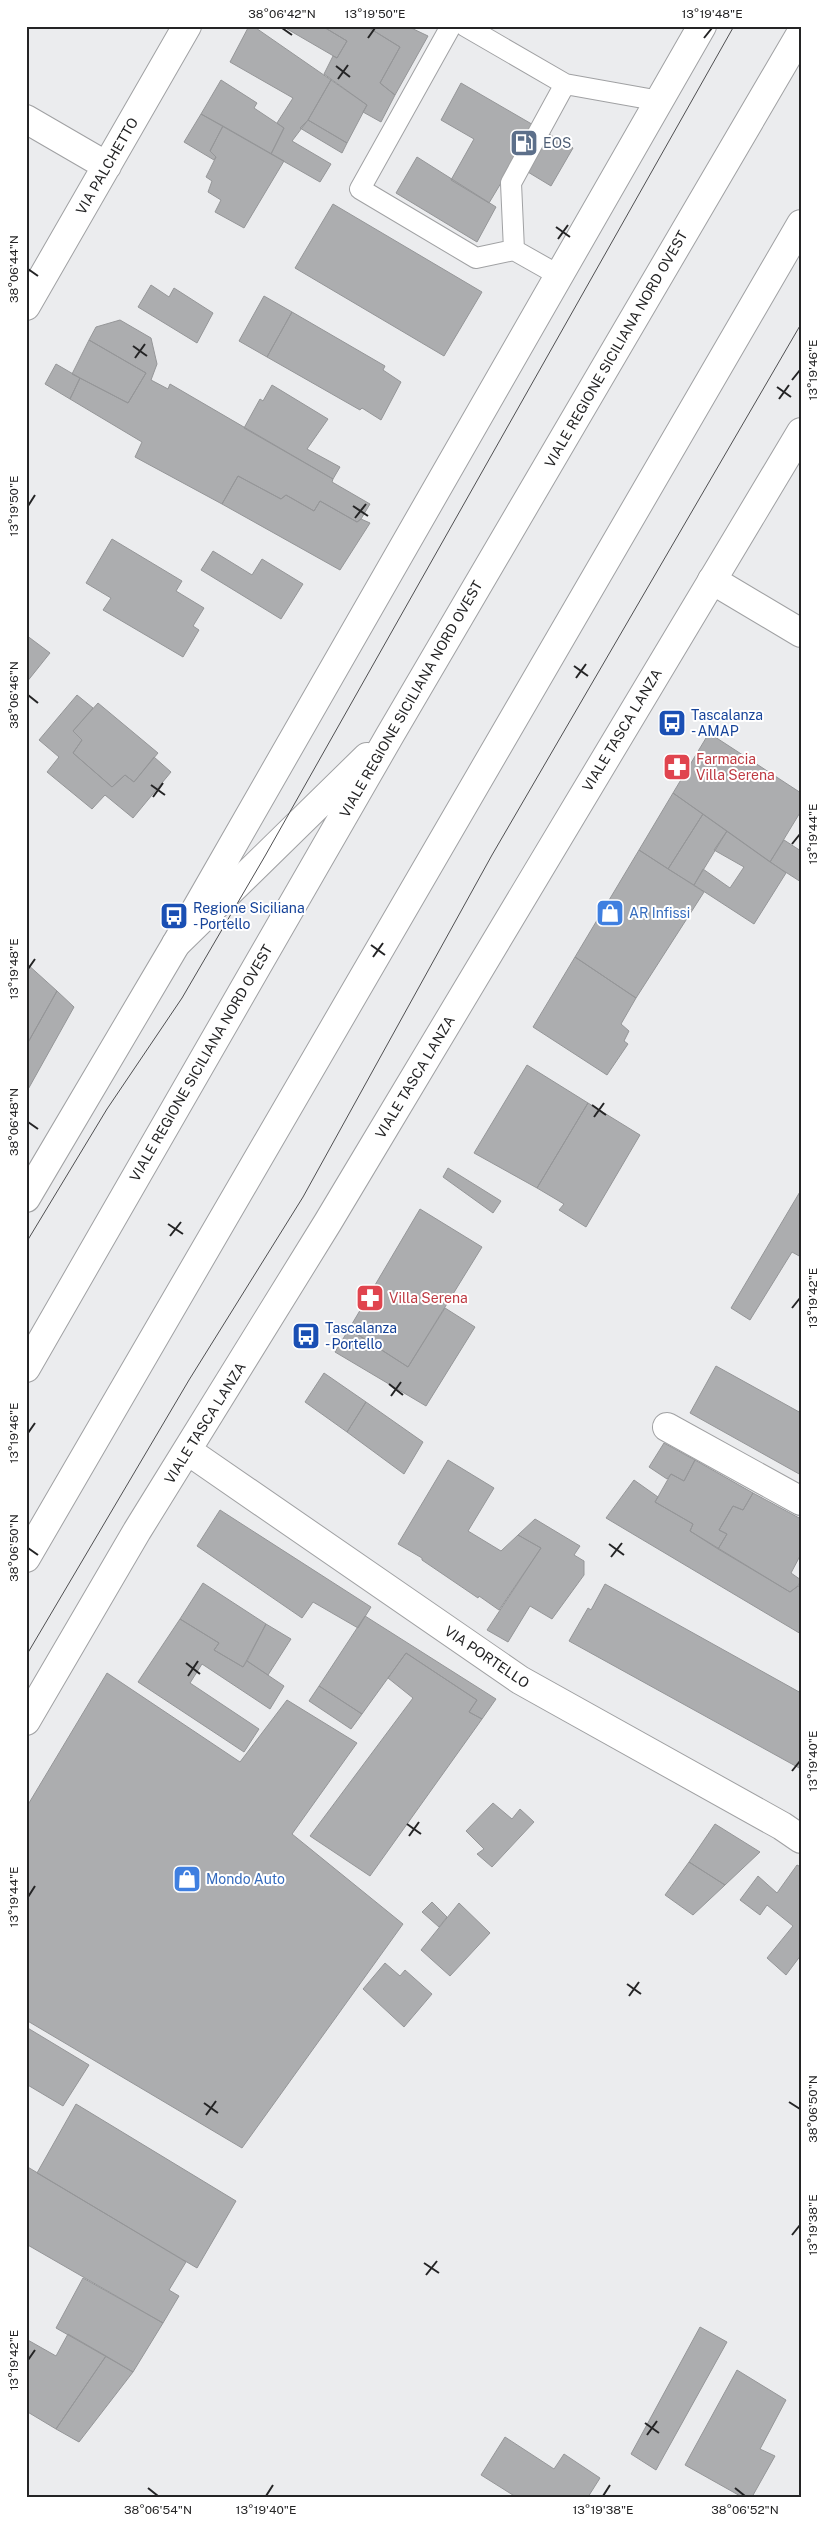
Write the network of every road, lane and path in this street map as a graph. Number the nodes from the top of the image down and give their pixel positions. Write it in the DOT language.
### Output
graph roads {
  1 [pos="187,26"];
  2 [pos="451,26"];
  3 [pos="465,26"];
  4 [pos="702,26"];
  5 [pos="801,33"];
  6 [pos="565,84"];
  7 [pos="660,101"];
  8 [pos="26,119"];
  9 [pos="108,166"];
  10 [pos="801,224"];
  11 [pos="514,250"];
  12 [pos="560,276"];
  13 [pos="26,306"];
  14 [pos="801,432"];
  15 [pos="712,580"];
  16 [pos="801,633"];
  17 [pos="390,735"];
  18 [pos="176,944"];
  19 [pos="26,1198"];
  20 [pos="26,1368"];
  21 [pos="667,1427"];
  22 [pos="188,1451"];
  23 [pos="801,1501"];
  24 [pos="26,1558"];
  25 [pos="26,1721"];
  26 [pos="801,1839"];
  1 -- 9 [label="street, VIA PALCHETTO"];
  2 -- 11 [label="lane"];
  3 -- 6 [label="lane"];
  4 -- 7 [label="street"];
  5 -- 17 [label="street, VIALE REGIONE SICILIANA NORD OVEST"];
  6 -- 7 [label="lane"];
  6 -- 11 [label="lane"];
  7 -- 12 [label="street"];
  8 -- 9 [label="street"];
  9 -- 13 [label="street, VIA PALCHETTO"];
  10 -- 24 [label="street"];
  11 -- 12 [label="lane"];
  12 -- 18 [label="street"];
  14 -- 15 [label="street, VIALE TASCA LANZA"];
  15 -- 16 [label="street"];
  15 -- 22 [label="street, VIALE TASCA LANZA"];
  17 -- 18 [label="street"];
  17 -- 20 [label="street, VIALE REGIONE SICILIANA NORD OVEST"];
  18 -- 19 [label="street"];
  21 -- 23 [label="street"];
  22 -- 25 [label="street, VIALE TASCA LANZA"];
  22 -- 26 [label="street, VIA PORTELLO"];
}
